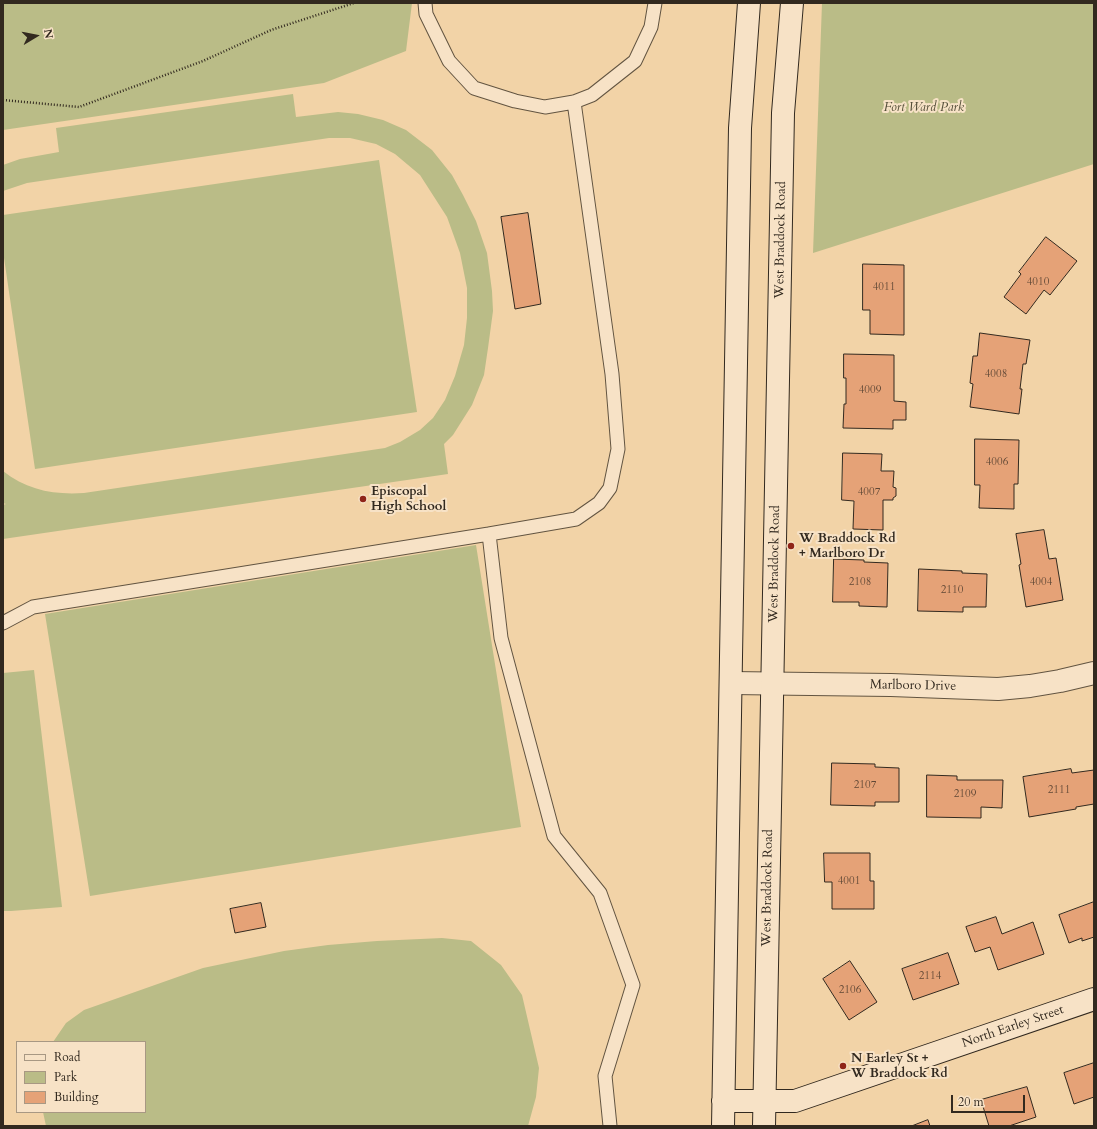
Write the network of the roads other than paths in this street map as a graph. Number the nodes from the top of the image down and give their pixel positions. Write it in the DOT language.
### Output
graph roads {
  1 [pos="425,3"];
  2 [pos="654,3"];
  3 [pos="749,3"];
  4 [pos="792,3"];
  5 [pos="574,102"];
  6 [pos="489,534"];
  7 [pos="3,623"];
  8 [pos="1094,673"];
  9 [pos="731,684"];
  10 [pos="772,684"];
  11 [pos="1094,999"];
  12 [pos="723,1101"];
  13 [pos="764,1101"];
  14 [pos="610,1126"];
  15 [pos="723,1126"];
  16 [pos="764,1126"];
  1 -- 5 [label="lane"];
  2 -- 5 [label="lane"];
  3 -- 9 [label="main road"];
  4 -- 10 [label="main road, West Braddock Road"];
  5 -- 6 [label="lane"];
  6 -- 7 [label="lane"];
  6 -- 14 [label="lane"];
  8 -- 10 [label="main road, Marlboro Drive"];
  9 -- 10 [label="main road, Marlboro Drive"];
  9 -- 12 [label="main road"];
  10 -- 13 [label="main road, West Braddock Road"];
  11 -- 13 [label="main road, North Earley Street"];
  12 -- 13 [label="main road, North Earley Street"];
  12 -- 15 [label="main road"];
  13 -- 16 [label="main road, West Braddock Road"];
}
